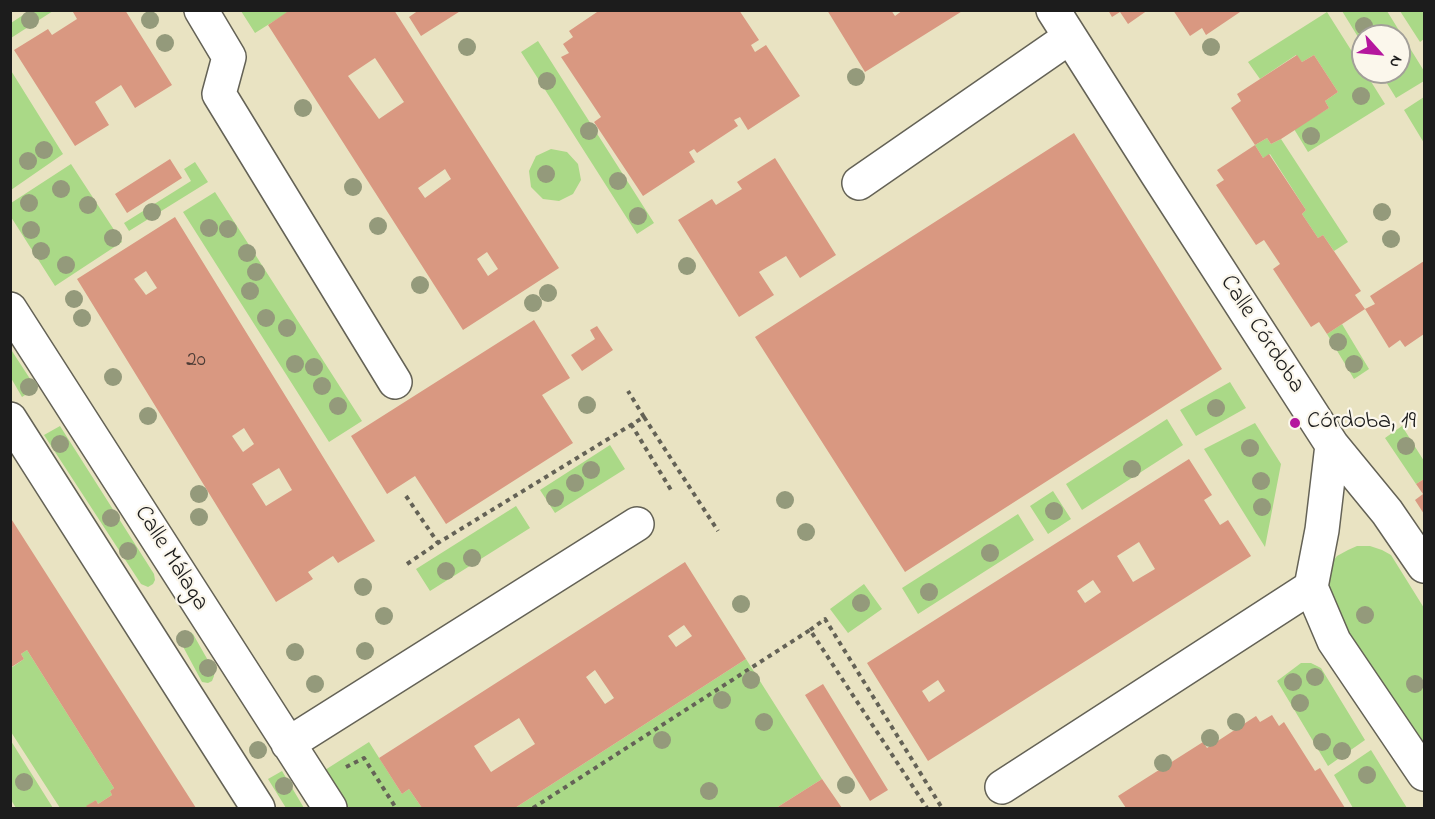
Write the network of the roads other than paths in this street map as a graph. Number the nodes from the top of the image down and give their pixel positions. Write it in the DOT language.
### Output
graph roads {
  1 [pos="201,10"];
  2 [pos="1062,24"];
  3 [pos="859,183"];
  4 [pos="10,309"];
  5 [pos="395,382"];
  6 [pos="10,419"];
  7 [pos="1332,445"];
  8 [pos="637,524"];
  9 [pos="1425,566"];
  10 [pos="1311,587"];
  11 [pos="288,744"];
  12 [pos="1425,774"];
  13 [pos="1002,787"];
  14 [pos="322,796"];
  15 [pos="258,808"];
  1 -- 5 [label="street"];
  2 -- 3 [label="street"];
  2 -- 7 [label="street, Calle Córdoba"];
  4 -- 11 [label="street, Calle Málaga"];
  6 -- 15 [label="street"];
  7 -- 9 [label="street, Calle Córdoba"];
  7 -- 10 [label="street"];
  8 -- 11 [label="street"];
  10 -- 12 [label="street"];
  10 -- 13 [label="street"];
  11 -- 14 [label="street, Calle Málaga"];
}
